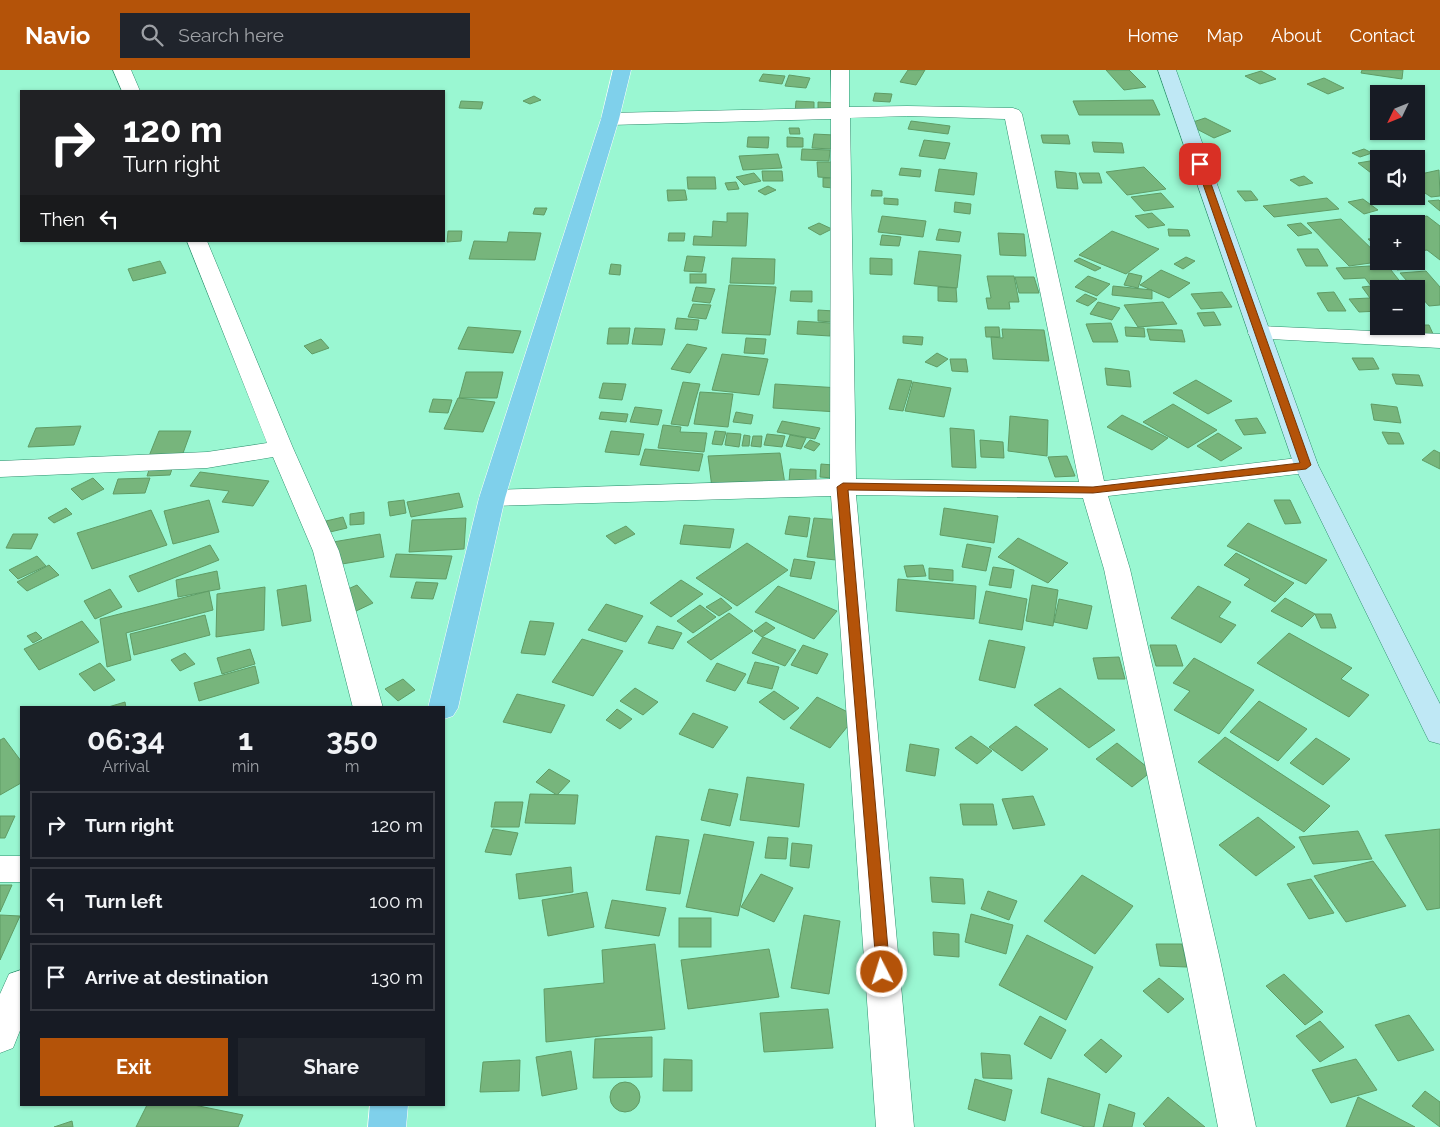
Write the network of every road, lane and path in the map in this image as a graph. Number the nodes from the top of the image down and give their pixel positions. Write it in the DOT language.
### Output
graph roads {
  1 [pos="122,70"];
  2 [pos="622,70"];
  3 [pos="840,70"];
  4 [pos="1167,70"];
  5 [pos="131,90"];
  6 [pos="840,114"];
  7 [pos="610,119"];
  8 [pos="197,242"];
  9 [pos="1260,333"];
  10 [pos="1440,341"];
  11 [pos="280,448"];
  12 [pos="1306,465"];
  13 [pos="0,469"];
  14 [pos="843,487"];
  15 [pos="1093,490"];
  16 [pos="492,498"];
  17 [pos="367,706"];
  18 [pos="443,706"];
  19 [pos="1440,733"];
  20 [pos="20,868"];
  21 [pos="0,869"];
  22 [pos="20,987"];
  23 [pos="0,1037"];
  24 [pos="388,1106"];
  25 [pos="387,1127"];
  26 [pos="895,1127"];
  27 [pos="1237,1127"];
  1 -- 5 [label="street"];
  2 -- 7 [label="main road"];
  3 -- 6 [label="street"];
  4 -- 9 [label="street"];
  6 -- 7 [label="street"];
  6 -- 14 [label="street"];
  6 -- 15 [label="street"];
  7 -- 16 [label="main road"];
  8 -- 11 [label="street"];
  9 -- 10 [label="street"];
  9 -- 12 [label="street"];
  11 -- 13 [label="street"];
  11 -- 17 [label="street"];
  12 -- 15 [label="street"];
  12 -- 19 [label="street"];
  14 -- 15 [label="street"];
  14 -- 16 [label="street"];
  14 -- 26 [label="street"];
  15 -- 27 [label="street"];
  16 -- 18 [label="main road"];
  20 -- 21 [label="street"];
  22 -- 23 [label="street"];
  24 -- 25 [label="main road"];
}
